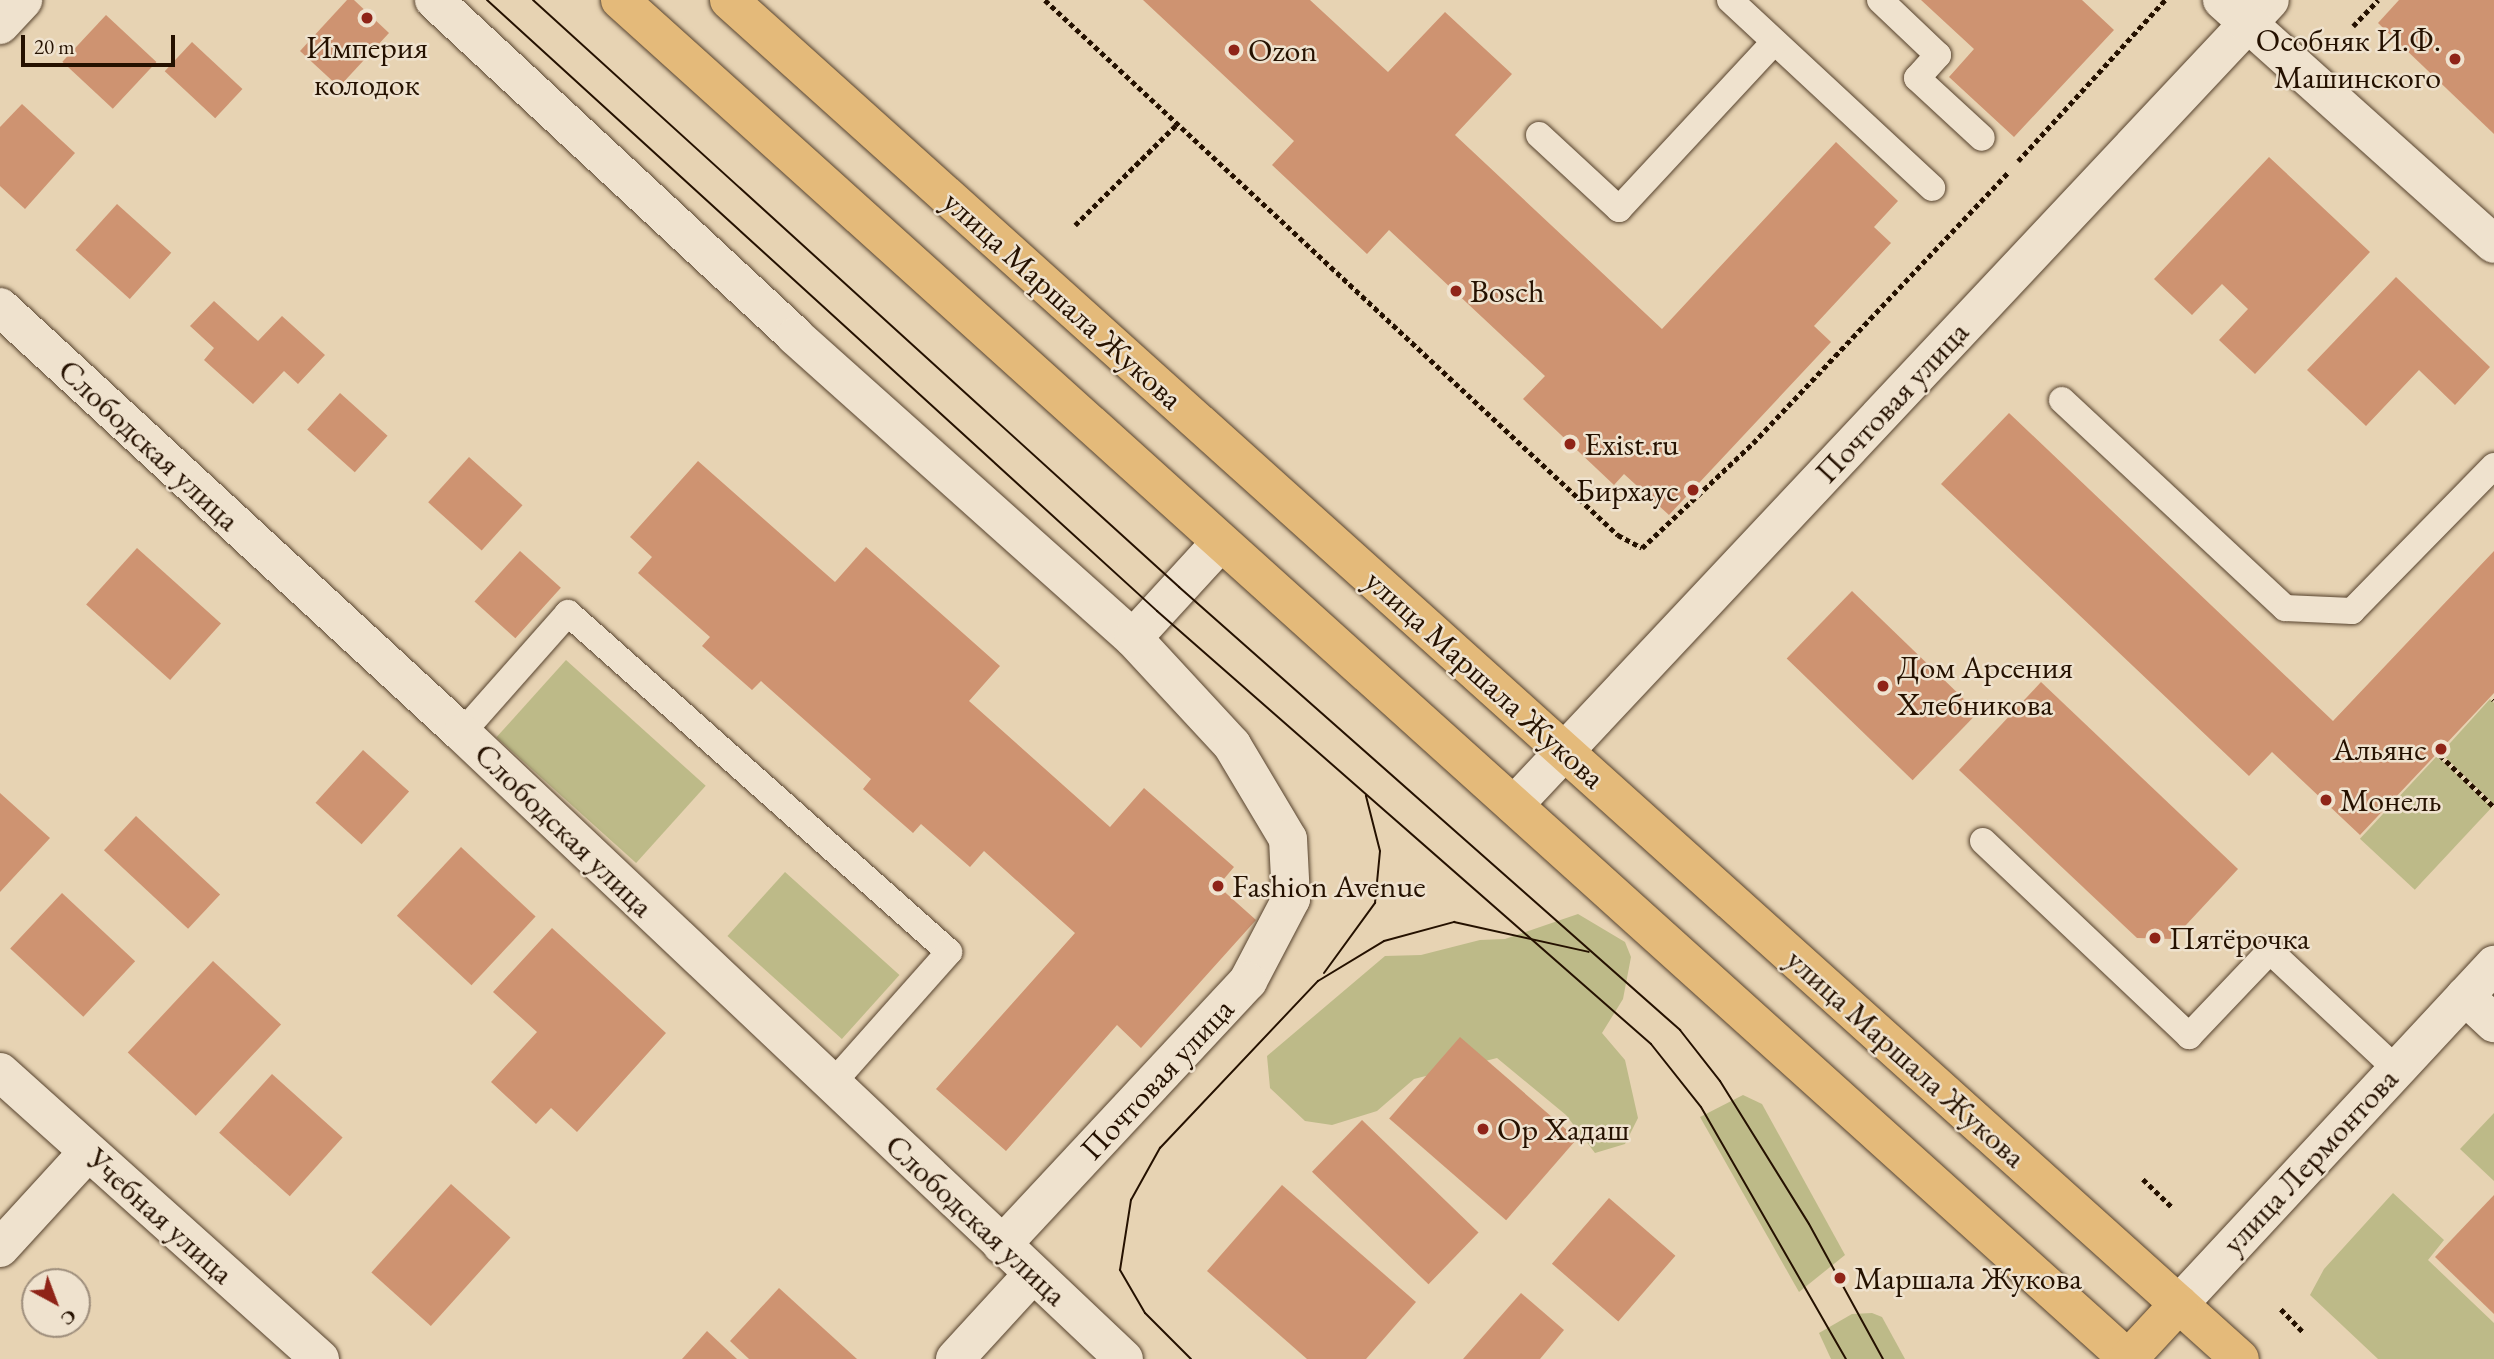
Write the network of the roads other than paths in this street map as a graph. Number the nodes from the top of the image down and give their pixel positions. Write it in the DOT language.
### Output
graph roads {
  1 [pos="23,0"];
  2 [pos="434,0"];
  3 [pos="620,0"];
  4 [pos="729,0"];
  5 [pos="1730,0"];
  6 [pos="1880,0"];
  7 [pos="2247,8"];
  8 [pos="0,25"];
  9 [pos="1774,42"];
  10 [pos="1539,135"];
  11 [pos="1982,138"];
  12 [pos="1932,188"];
  13 [pos="2494,244"];
  14 [pos="0,307"];
  15 [pos="2062,400"];
  16 [pos="2494,466"];
  17 [pos="1221,541"];
  18 [pos="1133,638"];
  19 [pos="462,733"];
  20 [pos="1564,751"];
  21 [pos="1514,805"];
  22 [pos="1983,841"];
  23 [pos="2494,965"];
  24 [pos="2465,996"];
  25 [pos="2494,1023"];
  26 [pos="2395,1068"];
  27 [pos="0,1072"];
  28 [pos="832,1084"];
  29 [pos="89,1152"];
  30 [pos="1002,1245"];
  31 [pos="0,1248"];
  32 [pos="1033,1274"];
  33 [pos="2179,1304"];
  34 [pos="320,1359"];
  35 [pos="955,1359"];
  36 [pos="1124,1359"];
  37 [pos="2128,1359"];
  38 [pos="2240,1359"];
  1 -- 8 [label="street"];
  2 -- 18 [label="street"];
  3 -- 17 [label="main road"];
  4 -- 20 [label="main road, улица Маршала Жукова"];
  5 -- 9 [label="lane"];
  6 -- 11 [label="lane"];
  7 -- 13 [label="street"];
  7 -- 20 [label="street, Почтовая улица"];
  9 -- 10 [label="lane"];
  9 -- 12 [label="lane"];
  14 -- 19 [label="street, Слободская улица"];
  15 -- 16 [label="lane"];
  17 -- 18 [label="street"];
  17 -- 21 [label="main road"];
  18 -- 30 [label="street, Почтовая улица"];
  19 -- 28 [label="street, Слободская улица"];
  19 -- 28 [label="lane"];
  20 -- 21 [label="street, Почтовая улица"];
  20 -- 33 [label="main road, улица Маршала Жукова"];
  21 -- 37 [label="main road"];
  22 -- 26 [label="lane"];
  23 -- 24 [label="street, улица Лермонтова"];
  24 -- 25 [label="street"];
  24 -- 26 [label="street, улица Лермонтова"];
  26 -- 33 [label="street, улица Лермонтова"];
  27 -- 29 [label="street, Учебная улица"];
  28 -- 30 [label="street, Слободская улица"];
  29 -- 31 [label="street"];
  29 -- 34 [label="street, Учебная улица"];
  30 -- 32 [label="street, Слободская улица"];
  32 -- 35 [label="street"];
  32 -- 36 [label="street, Слободская улица"];
  33 -- 37 [label="main road, улица Лермонтова"];
  33 -- 38 [label="main road, улица Маршала Жукова"];
}
